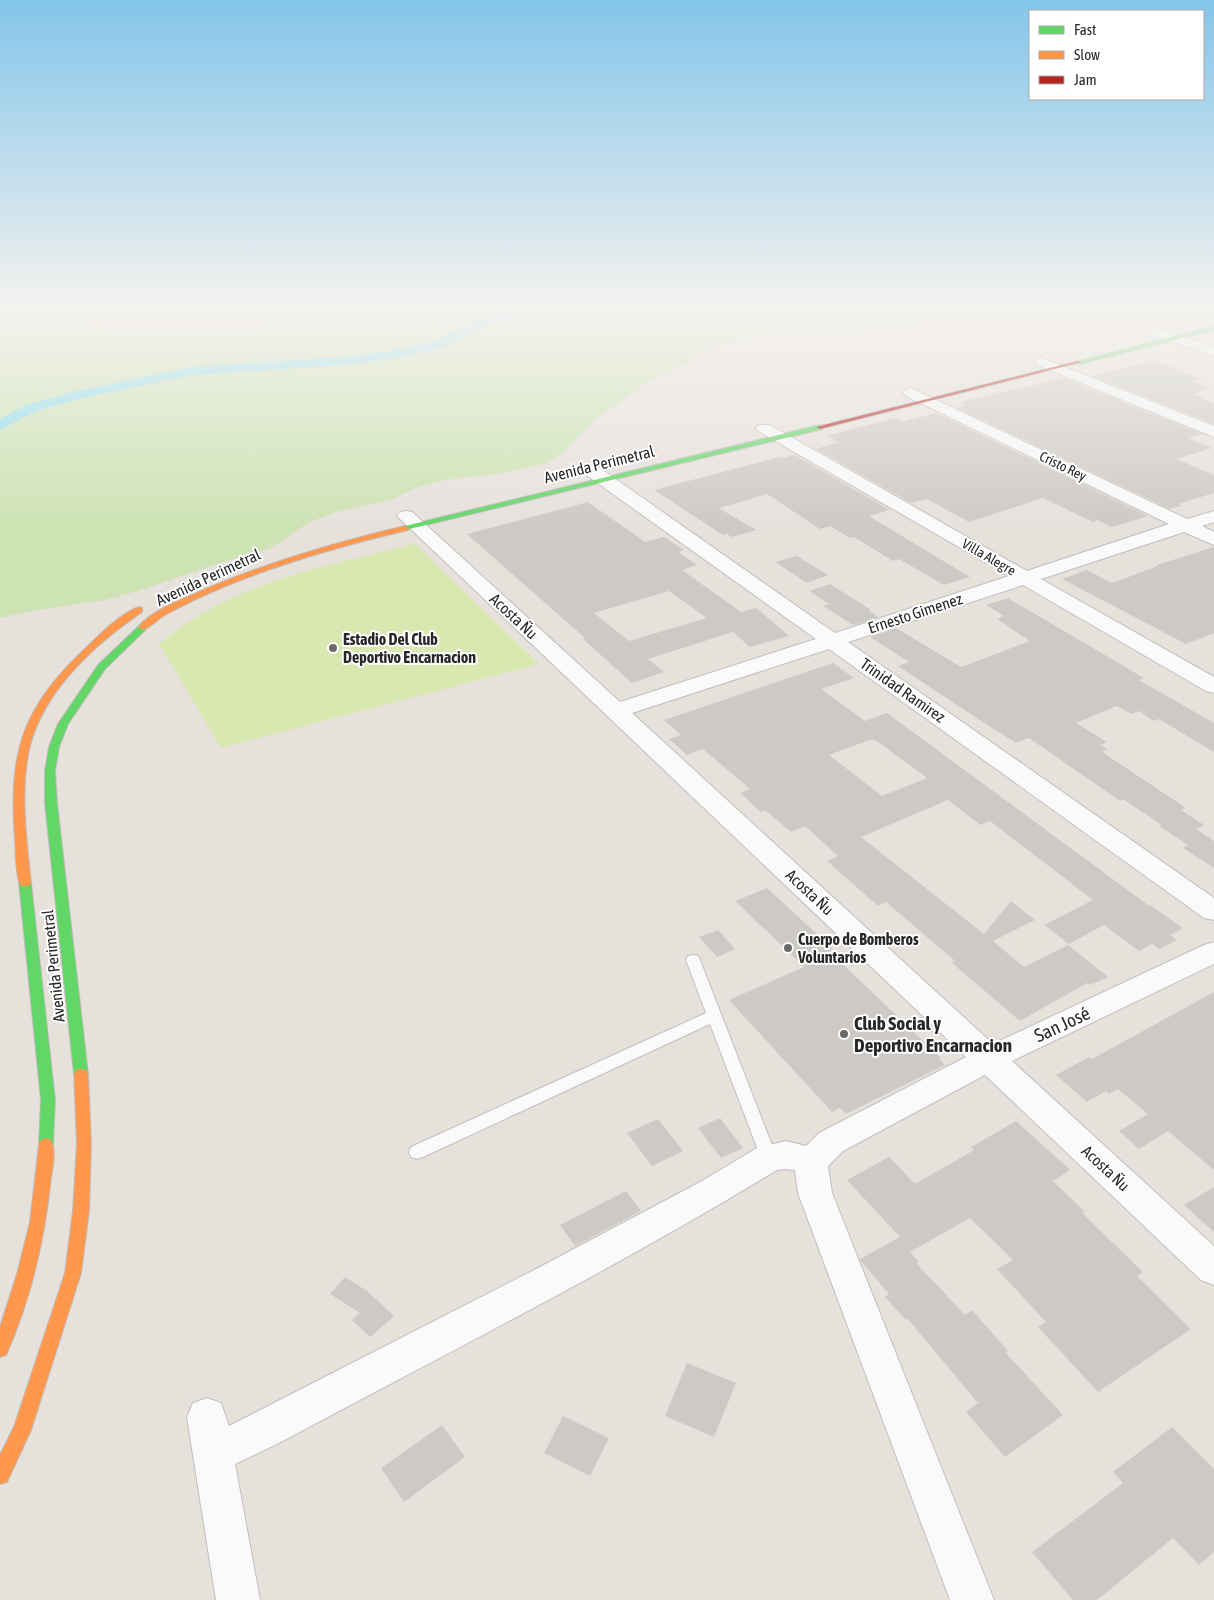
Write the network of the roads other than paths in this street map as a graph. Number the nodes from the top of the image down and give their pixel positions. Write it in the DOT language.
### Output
graph roads {
  1 [pos="972,379"];
  2 [pos="1015,379"];
  3 [pos="1084,379"];
  4 [pos="911,393"];
  5 [pos="928,400"];
  6 [pos="858,405"];
  7 [pos="769,430"];
  8 [pos="1214,432"];
  9 [pos="597,472"];
  10 [pos="563,478"];
  11 [pos="1214,516"];
  12 [pos="411,520"];
  13 [pos="1185,525"];
  14 [pos="357,528"];
  15 [pos="1214,538"];
  16 [pos="1024,578"];
  17 [pos="148,604"];
  18 [pos="832,640"];
  19 [pos="1214,686"];
  20 [pos="616,711"];
  21 [pos="1214,911"];
  22 [pos="1214,952"];
  23 [pos="693,960"];
  24 [pos="714,1016"];
  25 [pos="989,1059"];
  26 [pos="417,1152"];
  27 [pos="769,1158"];
  28 [pos="811,1162"];
  29 [pos="1214,1269"];
  30 [pos="0,1349"];
  31 [pos="0,1475"];
  32 [pos="238,1600"];
  33 [pos="972,1600"];
  1 -- 4 [label="main road"];
  2 -- 5 [label="main road, Avenida Perimetral"];
  3 -- 8 [label="street"];
  4 -- 5 [label="street, Cristo Rey"];
  4 -- 6 [label="main road"];
  5 -- 7 [label="main road, Avenida Perimetral"];
  5 -- 13 [label="street, Cristo Rey"];
  7 -- 9 [label="main road, Avenida Perimetral"];
  7 -- 16 [label="street, Villa Alegre"];
  9 -- 12 [label="main road, Avenida Perimetral"];
  9 -- 18 [label="street, Trinidad Ramirez"];
  10 -- 12 [label="main road, Avenida Perimetral"];
  11 -- 13 [label="street, Ernesto Gimenez"];
  12 -- 14 [label="main road, Avenida Perimetral"];
  12 -- 20 [label="street, Acosta Ñu"];
  12 -- 31 [label="main road, Avenida Perimetral"];
  13 -- 15 [label="street, Cristo Rey"];
  13 -- 16 [label="street, Ernesto Gimenez"];
  16 -- 18 [label="street, Ernesto Gimenez"];
  16 -- 19 [label="street, Villa Alegre"];
  17 -- 30 [label="main road, Avenida Perimetral"];
  18 -- 20 [label="street, Ernesto Gimenez"];
  18 -- 21 [label="street, Trinidad Ramirez"];
  20 -- 25 [label="street, Acosta Ñu"];
  22 -- 25 [label="street, San José"];
  23 -- 24 [label="lane"];
  24 -- 26 [label="lane"];
  24 -- 27 [label="lane"];
  25 -- 28 [label="street, San José"];
  25 -- 29 [label="street, Acosta Ñu"];
  27 -- 28 [label="street"];
  27 -- 32 [label="street"];
  28 -- 33 [label="street"];
}
